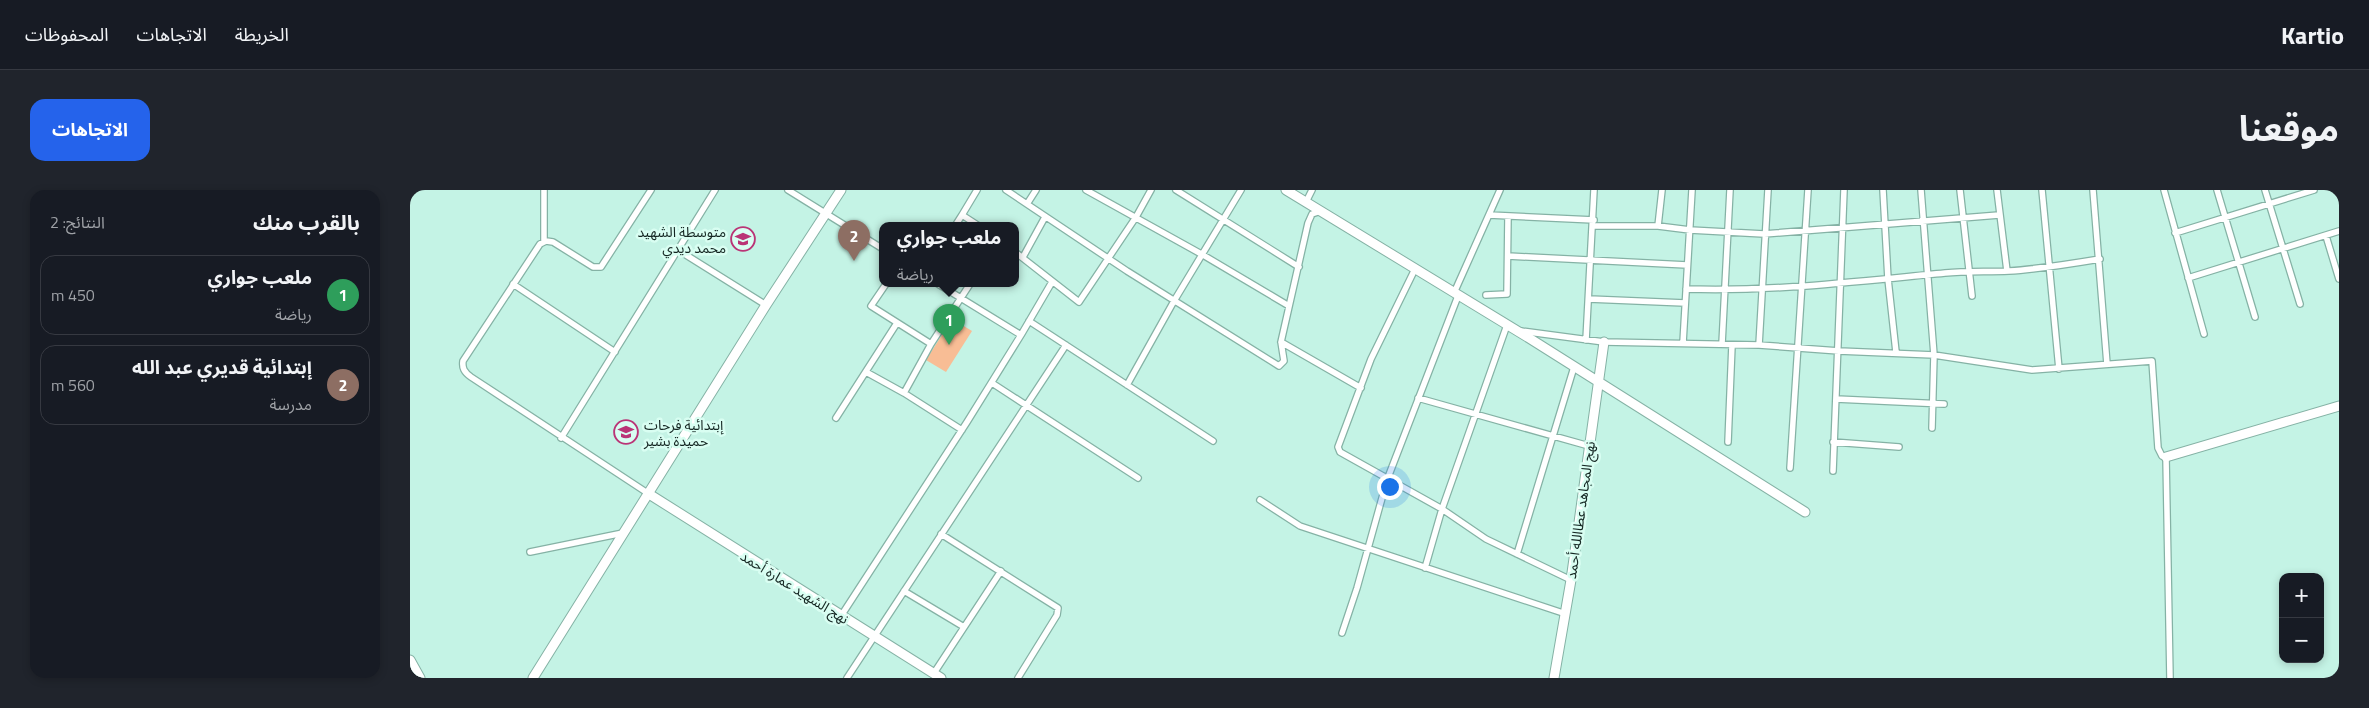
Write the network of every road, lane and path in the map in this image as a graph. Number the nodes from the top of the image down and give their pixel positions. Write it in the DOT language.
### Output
graph roads {
  1 [pos="544,190"];
  2 [pos="651,190"];
  3 [pos="715,190"];
  4 [pos="788,190"];
  5 [pos="840,190"];
  6 [pos="977,190"];
  7 [pos="1006,190"];
  8 [pos="1036,190"];
  9 [pos="1086,190"];
  10 [pos="1151,190"];
  11 [pos="1176,190"];
  12 [pos="1242,190"];
  13 [pos="1286,190"];
  14 [pos="1312,190"];
  15 [pos="1500,190"];
  16 [pos="1594,190"];
  17 [pos="1662,190"];
  18 [pos="1692,190"];
  19 [pos="1730,190"];
  20 [pos="1768,190"];
  21 [pos="1808,190"];
  22 [pos="1844,190"];
  23 [pos="1883,190"];
  24 [pos="1921,190"];
  25 [pos="1960,190"];
  26 [pos="1997,190"];
  27 [pos="2042,190"];
  28 [pos="2093,190"];
  29 [pos="2164,190"];
  30 [pos="2216,190"];
  31 [pos="2265,190"];
  32 [pos="2314,190"];
  33 [pos="1306,202"];
  34 [pos="1027,204"];
  35 [pos="2270,204"];
  36 [pos="1321,211"];
  37 [pos="826,213"];
  38 [pos="962,215"];
  39 [pos="1489,215"];
  40 [pos="1999,215"];
  41 [pos="1508,216"];
  42 [pos="1136,217"];
  43 [pos="1045,218"];
  44 [pos="2225,218"];
  45 [pos="1224,219"];
  46 [pos="1962,219"];
  47 [pos="957,222"];
  48 [pos="973,222"];
  49 [pos="1924,222"];
  50 [pos="1594,223"];
  51 [pos="1885,224"];
  52 [pos="1658,226"];
  53 [pos="1841,228"];
  54 [pos="1690,230"];
  55 [pos="1806,230"];
  56 [pos="2339,231"];
  57 [pos="1728,233"];
  58 [pos="2175,233"];
  59 [pos="1764,234"];
  60 [pos="2326,236"];
  61 [pos="544,241"];
  62 [pos="879,246"];
  63 [pos="2282,249"];
  64 [pos="678,250"];
  65 [pos="1019,254"];
  66 [pos="1203,255"];
  67 [pos="1508,256"];
  68 [pos="1023,257"];
  69 [pos="1108,259"];
  70 [pos="2100,259"];
  71 [pos="1591,260"];
  72 [pos="2238,262"];
  73 [pos="1687,265"];
  74 [pos="1299,266"];
  75 [pos="2050,267"];
  76 [pos="1415,269"];
  77 [pos="1970,270"];
  78 [pos="2007,271"];
  79 [pos="1927,274"];
  80 [pos="2188,278"];
  81 [pos="1888,279"];
  82 [pos="2339,279"];
  83 [pos="1052,282"];
  84 [pos="513,284"];
  85 [pos="1842,284"];
  86 [pos="1801,286"];
  87 [pos="884,287"];
  88 [pos="943,287"];
  89 [pos="968,287"];
  90 [pos="1762,288"];
  91 [pos="1686,290"];
  92 [pos="1724,290"];
  93 [pos="1456,294"];
  94 [pos="1486,294"];
  95 [pos="1972,296"];
  96 [pos="961,298"];
  97 [pos="1589,299"];
  98 [pos="1174,301"];
  99 [pos="1685,304"];
  100 [pos="2300,304"];
  101 [pos="766,306"];
  102 [pos="1289,306"];
  103 [pos="2255,317"];
  104 [pos="1029,321"];
  105 [pos="897,323"];
  106 [pos="1507,325"];
  107 [pos="1516,331"];
  108 [pos="2204,334"];
  109 [pos="1021,336"];
  110 [pos="1586,340"];
  111 [pos="1280,342"];
  112 [pos="1604,342"];
  113 [pos="1683,343"];
  114 [pos="931,344"];
  115 [pos="1722,344"];
  116 [pos="1066,345"];
  117 [pos="1732,345"];
  118 [pos="1760,345"];
  119 [pos="1797,349"];
  120 [pos="615,352"];
  121 [pos="1839,352"];
  122 [pos="1896,352"];
  123 [pos="1934,355"];
  124 [pos="2107,364"];
  125 [pos="1574,367"];
  126 [pos="2059,369"];
  127 [pos="866,372"];
  128 [pos="1598,381"];
  129 [pos="992,383"];
  130 [pos="1127,385"];
  131 [pos="1361,388"];
  132 [pos="904,393"];
  133 [pos="1418,398"];
  134 [pos="1836,398"];
  135 [pos="1932,403"];
  136 [pos="1944,404"];
  137 [pos="1026,405"];
  138 [pos="2339,406"];
  139 [pos="1476,413"];
  140 [pos="836,418"];
  141 [pos="1932,428"];
  142 [pos="962,430"];
  143 [pos="1552,436"];
  144 [pos="561,438"];
  145 [pos="1213,441"];
  146 [pos="1728,442"];
  147 [pos="1833,442"];
  148 [pos="1589,446"];
  149 [pos="1899,447"];
  150 [pos="2166,457"];
  151 [pos="1790,468"];
  152 [pos="1833,471"];
  153 [pos="1138,478"];
  154 [pos="1387,480"];
  155 [pos="649,494"];
  156 [pos="1260,500"];
  157 [pos="1442,509"];
  158 [pos="1805,512"];
  159 [pos="625,533"];
  160 [pos="941,534"];
  161 [pos="1368,549"];
  162 [pos="530,552"];
  163 [pos="1517,554"];
  164 [pos="1425,568"];
  165 [pos="1001,571"];
  166 [pos="1571,580"];
  167 [pos="904,591"];
  168 [pos="1566,614"];
  169 [pos="841,616"];
  170 [pos="964,627"];
  171 [pos="1342,633"];
  172 [pos="874,636"];
  173 [pos="410,660"];
  174 [pos="938,676"];
  175 [pos="420,678"];
  176 [pos="533,678"];
  177 [pos="847,678"];
  178 [pos="1018,678"];
  179 [pos="1554,678"];
  180 [pos="2170,678"];
  1 -- 61 [label="street"];
  2 -- 61 [label="street"];
  3 -- 64 [label="street"];
  4 -- 37 [label="street"];
  5 -- 37 [label="street"];
  6 -- 38 [label="street"];
  7 -- 34 [label="street"];
  8 -- 34 [label="street"];
  9 -- 42 [label="street"];
  10 -- 42 [label="street"];
  11 -- 45 [label="street"];
  12 -- 45 [label="street"];
  13 -- 33 [label="street"];
  14 -- 33 [label="street"];
  15 -- 39 [label="street"];
  16 -- 50 [label="street"];
  17 -- 52 [label="street"];
  18 -- 54 [label="street"];
  19 -- 57 [label="street"];
  20 -- 59 [label="street"];
  21 -- 55 [label="street"];
  22 -- 53 [label="street"];
  23 -- 51 [label="street"];
  24 -- 49 [label="street"];
  25 -- 46 [label="street"];
  26 -- 40 [label="street"];
  27 -- 75 [label="street"];
  28 -- 70 [label="street"];
  29 -- 58 [label="street"];
  30 -- 44 [label="street"];
  31 -- 35 [label="street"];
  32 -- 35 [label="street"];
  33 -- 36 [label="street"];
  34 -- 43 [label="street"];
  35 -- 44 [label="street"];
  35 -- 63 [label="street"];
  36 -- 74 [label="street"];
  36 -- 76 [label="street"];
  37 -- 62 [label="street"];
  37 -- 101 [label="street"];
  38 -- 47 [label="street"];
  38 -- 48 [label="street"];
  39 -- 41 [label="street"];
  39 -- 93 [label="street"];
  40 -- 46 [label="street"];
  40 -- 78 [label="street"];
  41 -- 50 [label="street"];
  41 -- 67 [label="street"];
  42 -- 66 [label="street"];
  42 -- 69 [label="street"];
  43 -- 68 [label="street"];
  43 -- 69 [label="street"];
  44 -- 58 [label="street"];
  44 -- 72 [label="street"];
  45 -- 66 [label="street"];
  45 -- 74 [label="street"];
  46 -- 49 [label="street"];
  46 -- 77 [label="street"];
  49 -- 51 [label="street"];
  49 -- 79 [label="street"];
  50 -- 52 [label="street"];
  50 -- 71 [label="street"];
  51 -- 53 [label="street"];
  51 -- 81 [label="street"];
  52 -- 54 [label="street"];
  53 -- 55 [label="street"];
  53 -- 85 [label="street"];
  54 -- 57 [label="street"];
  54 -- 73 [label="street"];
  55 -- 59 [label="street"];
  55 -- 86 [label="street"];
  56 -- 60 [label="street"];
  57 -- 59 [label="street"];
  57 -- 92 [label="street"];
  58 -- 80 [label="street"];
  59 -- 90 [label="street"];
  60 -- 63 [label="street"];
  60 -- 82 [label="street"];
  61 -- 84 [label="street"];
  63 -- 72 [label="street"];
  63 -- 100 [label="street"];
  64 -- 101 [label="street"];
  64 -- 120 [label="street"];
  65 -- 68 [label="street"];
  66 -- 98 [label="street"];
  66 -- 102 [label="street"];
  67 -- 71 [label="street"];
  67 -- 94 [label="street"];
  68 -- 83 [label="street"];
  69 -- 83 [label="street"];
  69 -- 98 [label="street"];
  70 -- 75 [label="street"];
  70 -- 124 [label="street"];
  71 -- 73 [label="street"];
  71 -- 97 [label="street"];
  72 -- 80 [label="street"];
  72 -- 103 [label="street"];
  73 -- 91 [label="street"];
  74 -- 102 [label="street"];
  75 -- 78 [label="street"];
  75 -- 126 [label="street"];
  76 -- 93 [label="street"];
  76 -- 131 [label="street"];
  77 -- 78 [label="street"];
  77 -- 79 [label="street"];
  77 -- 95 [label="street"];
  79 -- 81 [label="street"];
  79 -- 123 [label="street"];
  80 -- 108 [label="street"];
  81 -- 85 [label="street"];
  81 -- 122 [label="street"];
  83 -- 104 [label="street"];
  84 -- 120 [label="street"];
  84 -- 144 [label="street"];
  85 -- 86 [label="street"];
  85 -- 121 [label="street"];
  86 -- 90 [label="street"];
  86 -- 119 [label="street"];
  87 -- 105 [label="street"];
  88 -- 96 [label="street"];
  89 -- 96 [label="street"];
  90 -- 92 [label="street"];
  90 -- 118 [label="street"];
  91 -- 92 [label="street"];
  91 -- 99 [label="street"];
  92 -- 115 [label="street"];
  93 -- 106 [label="street"];
  93 -- 133 [label="street"];
  96 -- 109 [label="street"];
  96 -- 114 [label="street"];
  97 -- 99 [label="street"];
  97 -- 110 [label="street"];
  98 -- 111 [label="street"];
  98 -- 130 [label="street"];
  99 -- 113 [label="street"];
  101 -- 155 [label="street"];
  102 -- 111 [label="street"];
  104 -- 109 [label="street"];
  104 -- 116 [label="street"];
  105 -- 114 [label="street"];
  105 -- 127 [label="street"];
  106 -- 107 [label="street"];
  106 -- 139 [label="street"];
  107 -- 110 [label="street"];
  107 -- 125 [label="street"];
  109 -- 129 [label="street"];
  110 -- 112 [label="street"];
  111 -- 131 [label="street"];
  112 -- 113 [label="street"];
  112 -- 128 [label="street, نهج المجاهد عطاالله أحمد"];
  113 -- 115 [label="street"];
  114 -- 132 [label="street"];
  115 -- 117 [label="street"];
  116 -- 130 [label="street"];
  116 -- 137 [label="street"];
  117 -- 118 [label="street"];
  117 -- 146 [label="street"];
  118 -- 119 [label="street"];
  119 -- 121 [label="street"];
  119 -- 151 [label="street"];
  120 -- 144 [label="street"];
  121 -- 122 [label="street"];
  121 -- 134 [label="street"];
  122 -- 123 [label="street"];
  123 -- 126 [label="street"];
  123 -- 135 [label="street"];
  124 -- 126 [label="street"];
  124 -- 150 [label="street"];
  125 -- 128 [label="street"];
  125 -- 143 [label="street"];
  127 -- 132 [label="street"];
  127 -- 140 [label="street"];
  128 -- 148 [label="street, نهج المجاهد عطاالله أحمد"];
  128 -- 158 [label="street"];
  129 -- 137 [label="street"];
  129 -- 142 [label="street"];
  130 -- 145 [label="street"];
  131 -- 154 [label="street"];
  132 -- 142 [label="street"];
  133 -- 139 [label="street"];
  133 -- 154 [label="street"];
  134 -- 135 [label="street"];
  134 -- 147 [label="street"];
  135 -- 136 [label="street"];
  135 -- 141 [label="street"];
  137 -- 153 [label="street"];
  137 -- 160 [label="street"];
  138 -- 150 [label="street"];
  139 -- 143 [label="street"];
  139 -- 157 [label="street"];
  142 -- 169 [label="street"];
  143 -- 148 [label="street"];
  143 -- 163 [label="street"];
  144 -- 155 [label="street"];
  147 -- 149 [label="street"];
  147 -- 152 [label="street"];
  148 -- 166 [label="street, نهج المجاهد عطاالله أحمد"];
  150 -- 180 [label="street"];
  154 -- 157 [label="street"];
  154 -- 161 [label="street"];
  155 -- 159 [label="street"];
  155 -- 169 [label="street, نهج الشهيد عمارة أحمد"];
  156 -- 161 [label="street"];
  157 -- 163 [label="street"];
  157 -- 164 [label="street"];
  159 -- 162 [label="street"];
  159 -- 176 [label="street"];
  160 -- 165 [label="street"];
  160 -- 167 [label="street"];
  161 -- 164 [label="street"];
  161 -- 171 [label="street"];
  163 -- 166 [label="street"];
  164 -- 168 [label="street"];
  165 -- 170 [label="street"];
  165 -- 178 [label="street"];
  166 -- 168 [label="street, نهج المجاهد عطاالله أحمد"];
  167 -- 170 [label="street"];
  167 -- 172 [label="street"];
  168 -- 179 [label="street, نهج المجاهد عطاالله أحمد"];
  169 -- 172 [label="street, نهج الشهيد عمارة أحمد"];
  170 -- 174 [label="street"];
  172 -- 174 [label="street, نهج الشهيد عمارة أحمد"];
  172 -- 177 [label="street"];
  173 -- 175 [label="street"];
}
